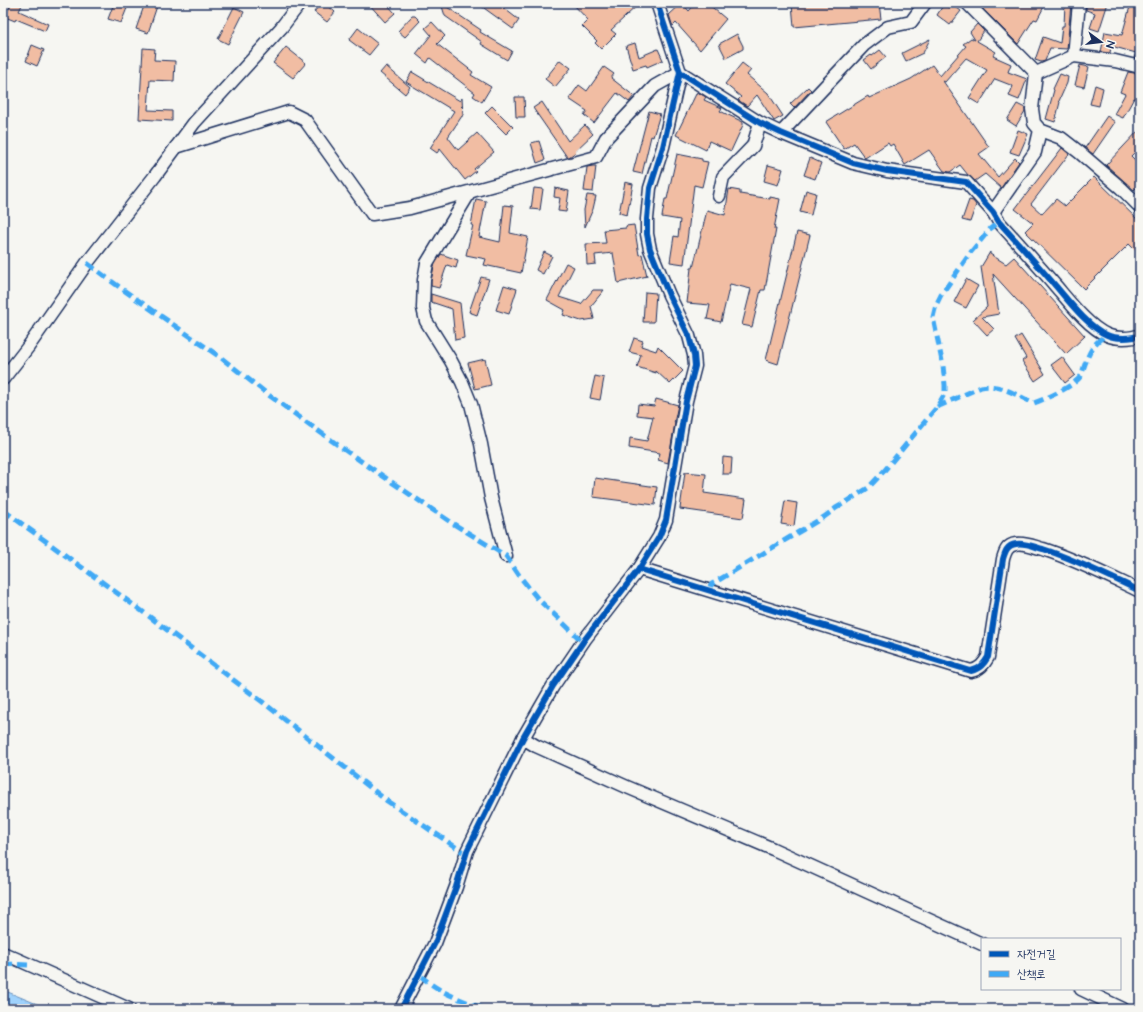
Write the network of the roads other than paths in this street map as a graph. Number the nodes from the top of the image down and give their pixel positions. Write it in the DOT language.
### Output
graph roads {
  1 [pos="300,3"];
  2 [pos="657,3"];
  3 [pos="925,3"];
  4 [pos="967,3"];
  5 [pos="1079,3"];
  6 [pos="1074,56"];
  7 [pos="1140,67"];
  8 [pos="680,72"];
  9 [pos="1036,73"];
  10 [pos="760,123"];
  11 [pos="1040,130"];
  12 [pos="781,133"];
  13 [pos="176,147"];
  14 [pos="470,192"];
  15 [pos="719,196"];
  16 [pos="1140,207"];
  17 [pos="993,212"];
  18 [pos="1140,335"];
  19 [pos="3,379"];
  20 [pos="506,556"];
  21 [pos="639,569"];
  22 [pos="1140,591"];
  23 [pos="523,738"];
  24 [pos="981,944"];
  25 [pos="3,953"];
  26 [pos="1083,990"];
  27 [pos="129,1009"];
  28 [pos="401,1009"];
  29 [pos="1123,1009"];
  1 -- 13 [label="street"];
  2 -- 8 [label="street"];
  3 -- 12 [label="street"];
  4 -- 9 [label="street"];
  5 -- 6 [label="street"];
  6 -- 7 [label="street"];
  6 -- 9 [label="street"];
  8 -- 10 [label="street"];
  8 -- 14 [label="street"];
  8 -- 21 [label="street"];
  9 -- 11 [label="street"];
  10 -- 12 [label="street"];
  10 -- 15 [label="street"];
  11 -- 16 [label="street"];
  11 -- 17 [label="street"];
  12 -- 17 [label="street"];
  13 -- 14 [label="street"];
  13 -- 19 [label="street"];
  14 -- 20 [label="street"];
  17 -- 18 [label="street"];
  21 -- 22 [label="street"];
  21 -- 23 [label="street"];
  23 -- 24 [label="street"];
  23 -- 28 [label="street"];
  25 -- 27 [label="street"];
  26 -- 29 [label="street"];
}
